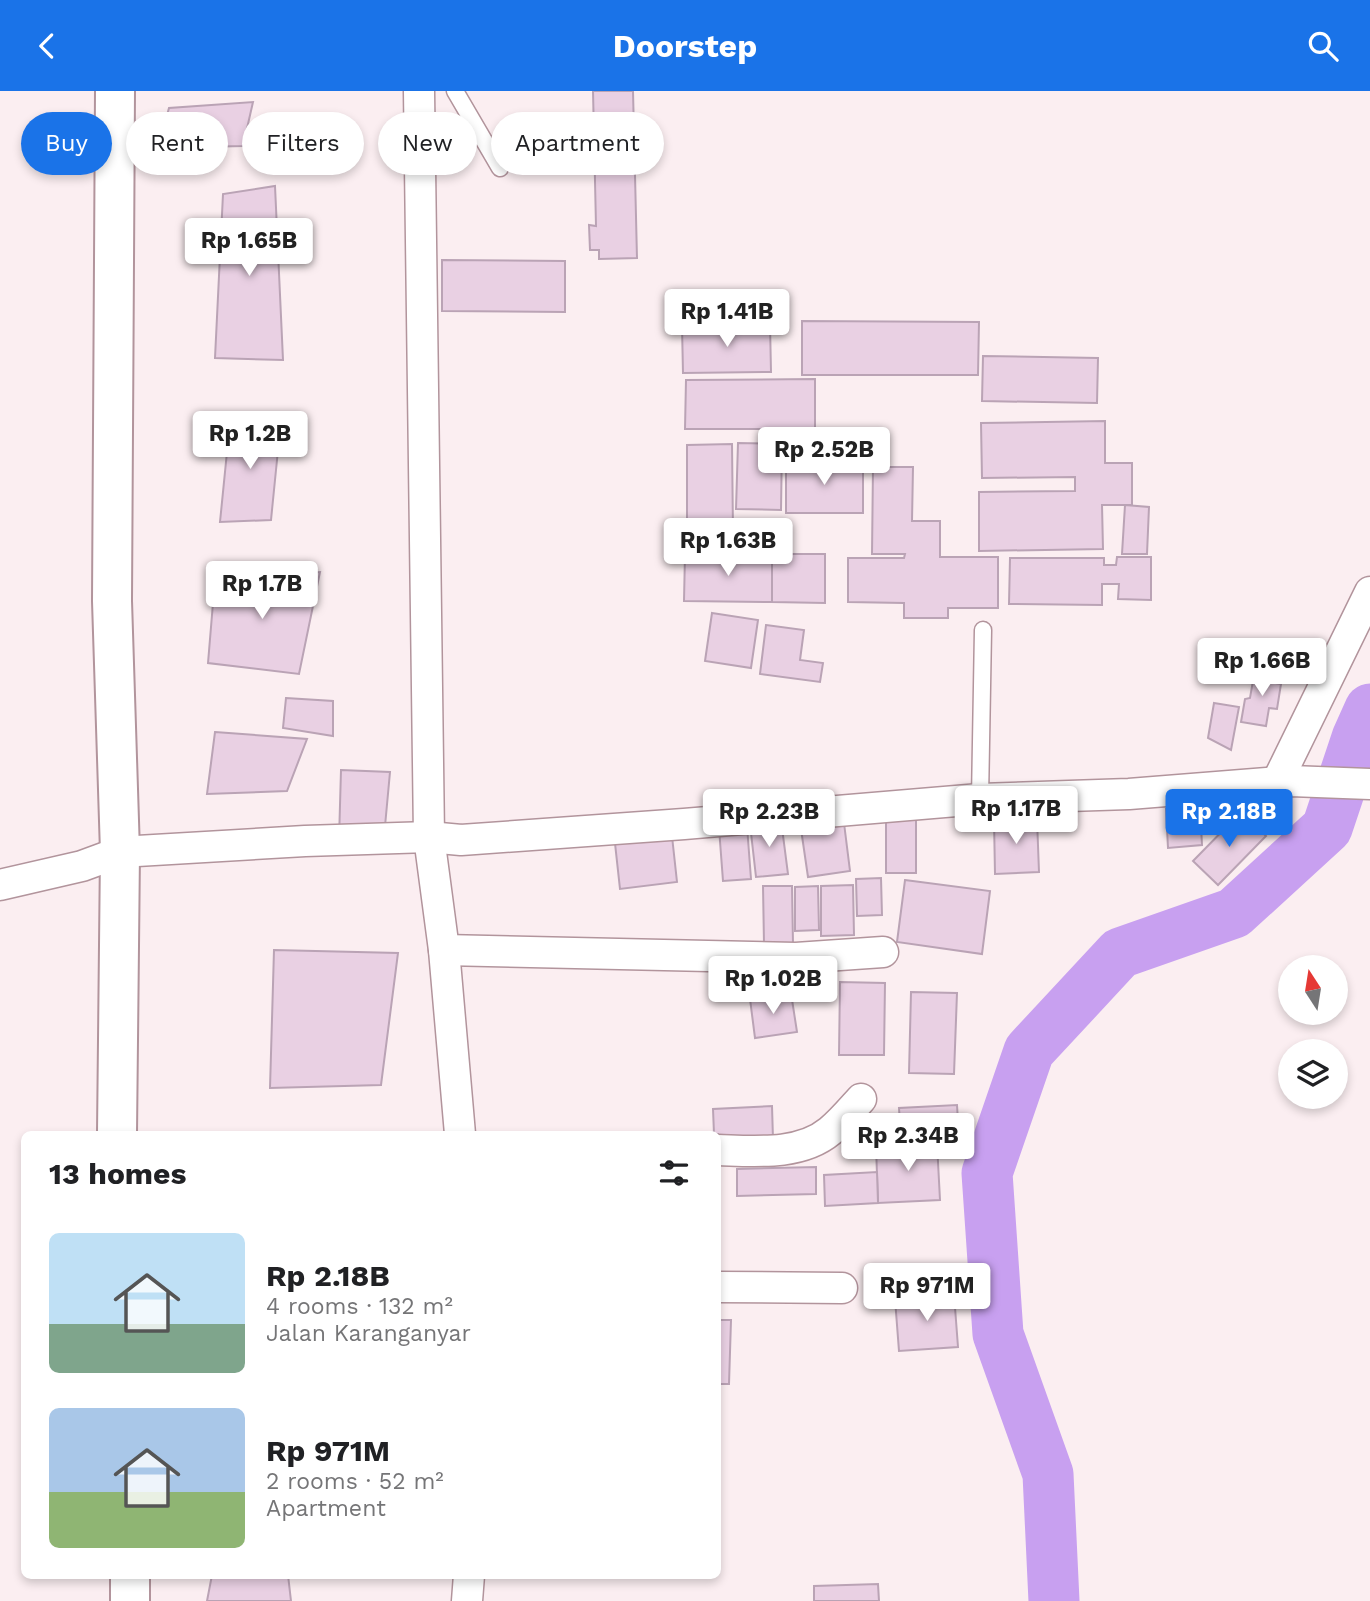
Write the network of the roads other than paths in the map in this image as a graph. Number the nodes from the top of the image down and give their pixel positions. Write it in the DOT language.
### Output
graph roads {
  1 [pos="115,91"];
  2 [pos="419,91"];
  3 [pos="456,91"];
  4 [pos="491,152"];
  5 [pos="1370,592"];
  6 [pos="983,630"];
  7 [pos="1284,781"];
  8 [pos="1368,784"];
  9 [pos="980,799"];
  10 [pos="429,837"];
  11 [pos="120,852"];
  12 [pos="0,885"];
  13 [pos="444,950"];
  14 [pos="883,953"];
  15 [pos="861,1099"];
  16 [pos="117,1131"];
  17 [pos="460,1131"];
  18 [pos="721,1150"];
  19 [pos="721,1287"];
  20 [pos="842,1288"];
  21 [pos="130,1579"];
  22 [pos="469,1579"];
  23 [pos="131,1601"];
  24 [pos="467,1601"];
  1 -- 11 [label="main road"];
  2 -- 10 [label="street"];
  3 -- 4 [label="lane"];
  5 -- 7 [label="street"];
  6 -- 9 [label="lane"];
  7 -- 8 [label="street"];
  7 -- 9 [label="street"];
  9 -- 10 [label="street"];
  10 -- 11 [label="street"];
  10 -- 13 [label="street"];
  11 -- 12 [label="street"];
  11 -- 16 [label="main road"];
  13 -- 14 [label="street"];
  13 -- 17 [label="street"];
  15 -- 18 [label="street"];
  19 -- 20 [label="street"];
  21 -- 23 [label="main road"];
  22 -- 24 [label="street"];
}
